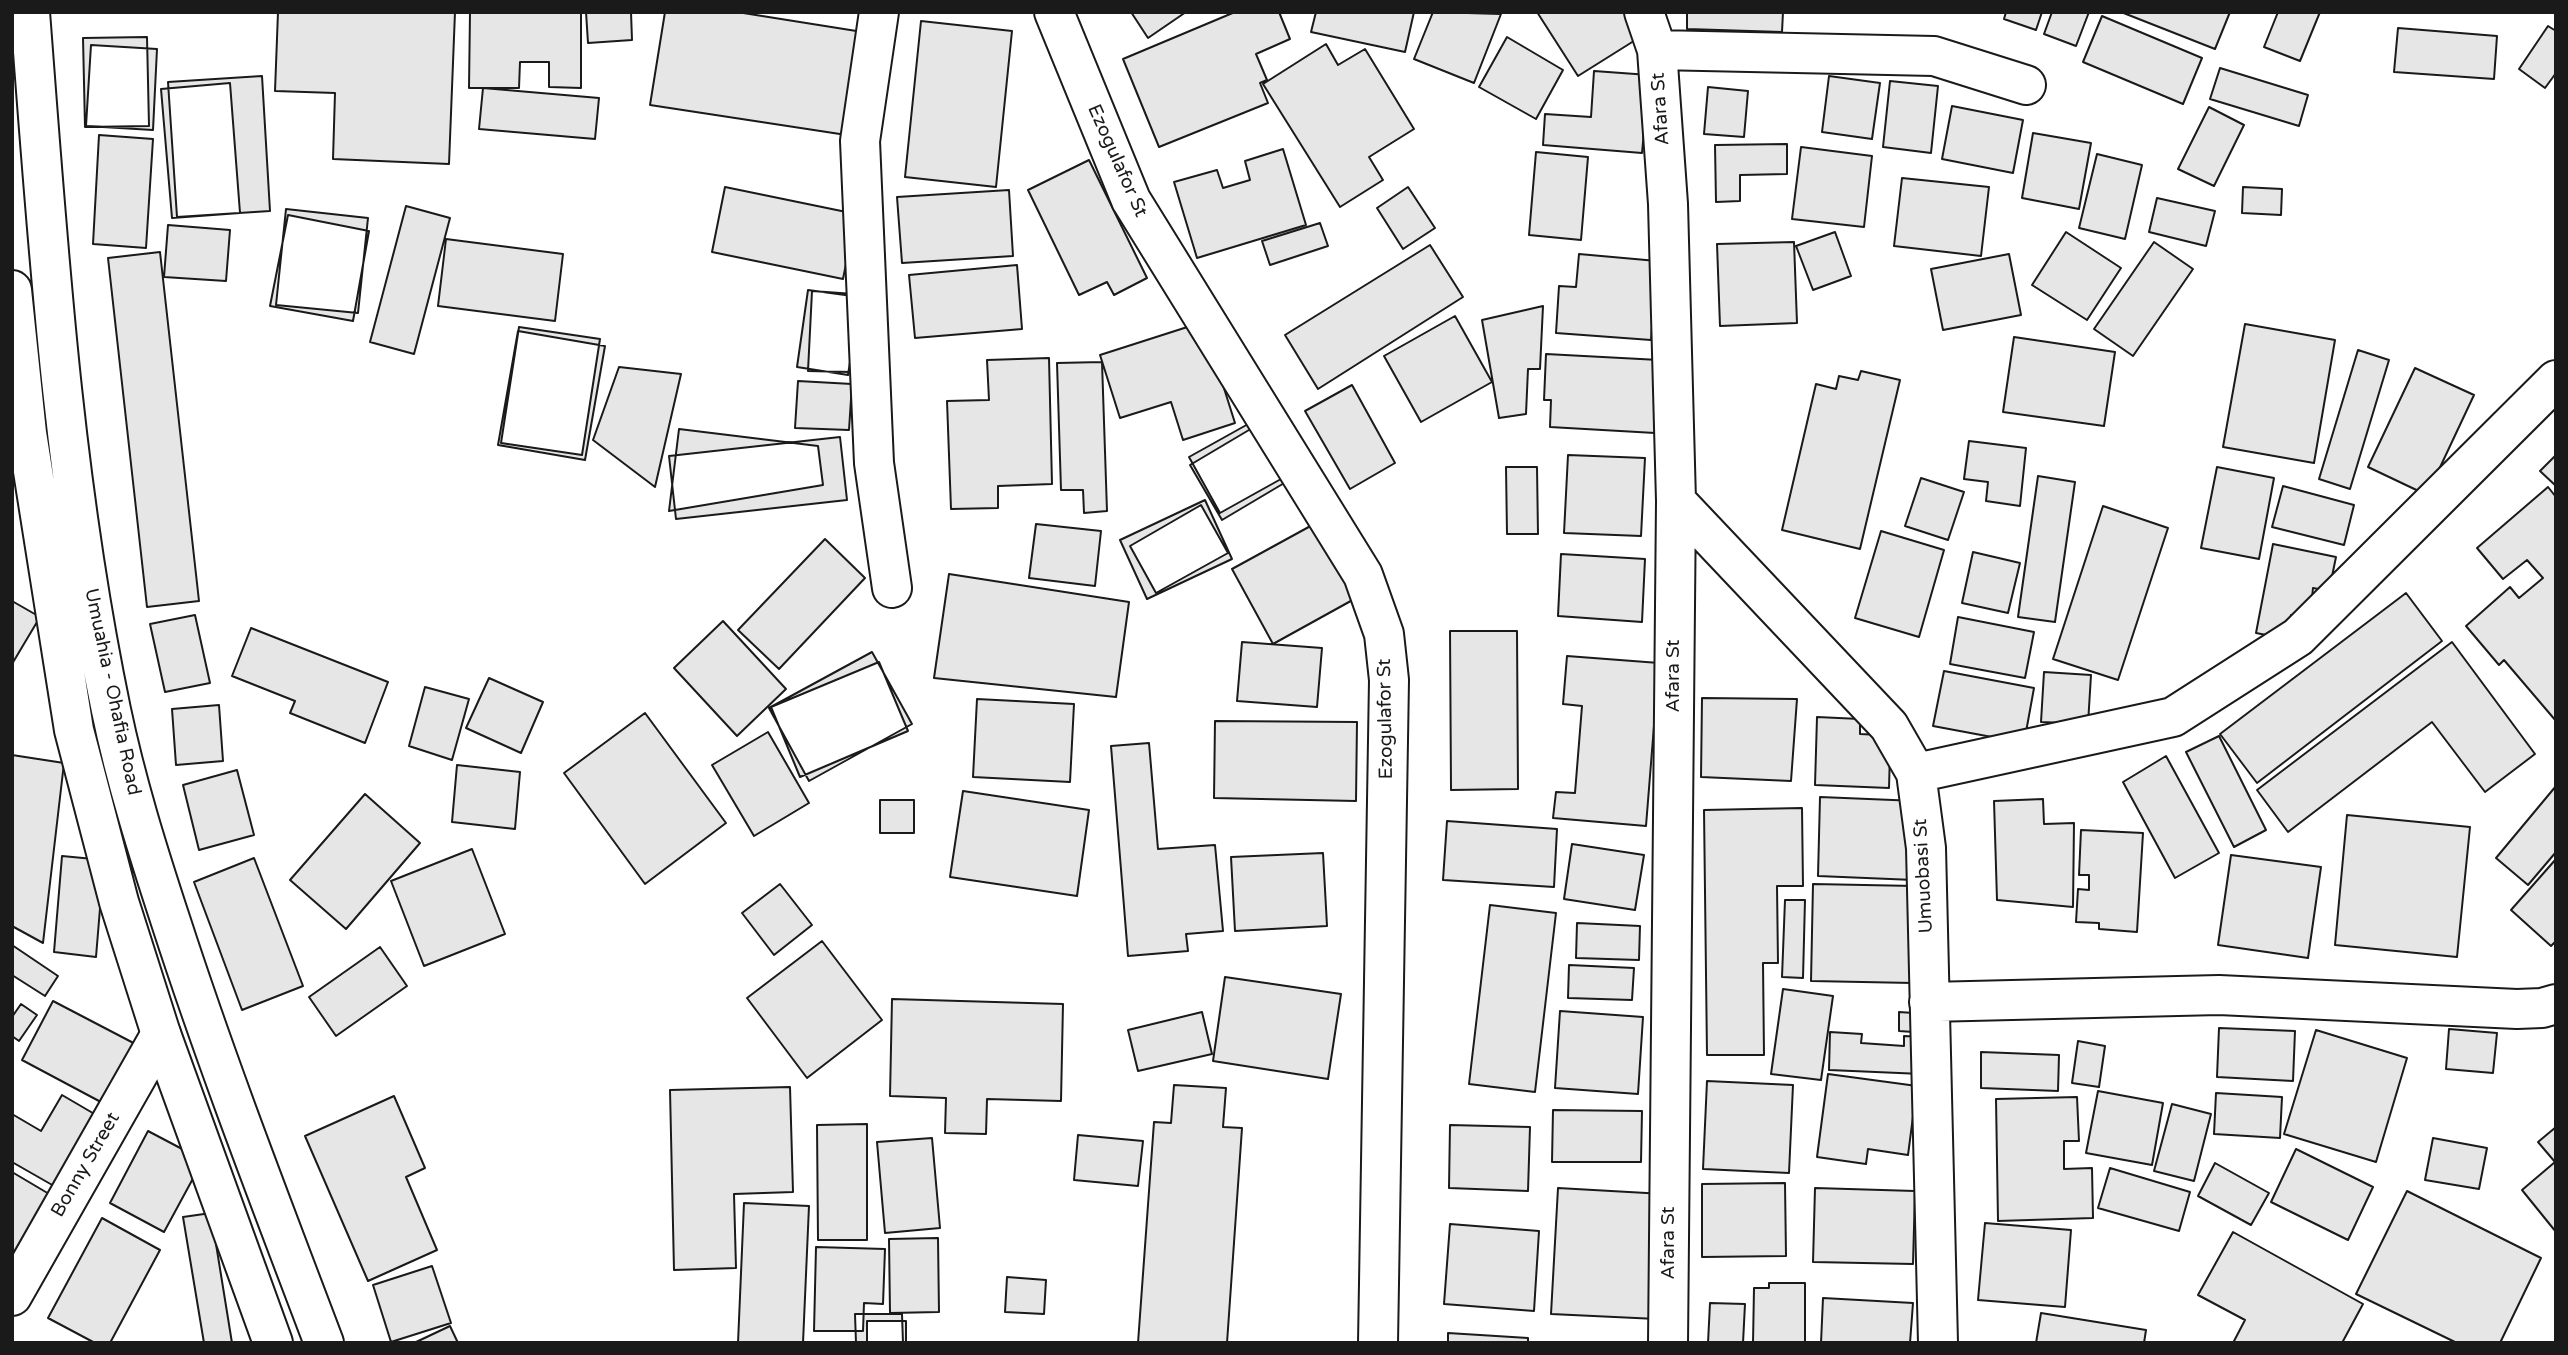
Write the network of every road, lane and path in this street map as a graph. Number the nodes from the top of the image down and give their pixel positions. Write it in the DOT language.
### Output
graph roads {
  1 [pos="30,12"];
  2 [pos="879,12"];
  3 [pos="1054,12"];
  4 [pos="1644,12"];
  5 [pos="1657,50"];
  6 [pos="2026,85"];
  7 [pos="12,290"];
  8 [pos="2556,380"];
  9 [pos="65,422"];
  10 [pos="19,437"];
  11 [pos="1676,501"];
  12 [pos="892,588"];
  13 [pos="1916,774"];
  14 [pos="1929,1002"];
  15 [pos="2551,1013"];
  16 [pos="160,1034"];
  17 [pos="12,1296"];
  18 [pos="272,1343"];
  19 [pos="324,1343"];
  20 [pos="1378,1343"];
  21 [pos="1668,1343"];
  22 [pos="1938,1343"];
  1 -- 9 [label="street, Umuahia - Ohafia Road"];
  2 -- 12 [label="street"];
  3 -- 20 [label="street, Ezogulafor St"];
  4 -- 5 [label="street, Afara St"];
  5 -- 6 [label="street"];
  5 -- 11 [label="street, Afara St"];
  7 -- 10 [label="street, Umuahia - Ohafia Road"];
  8 -- 13 [label="street"];
  9 -- 10 [label="street"];
  9 -- 19 [label="street, Umuahia - Ohafia Road"];
  10 -- 16 [label="street, Umuahia - Ohafia Road"];
  11 -- 13 [label="street, Umuobasi St"];
  11 -- 21 [label="street, Afara St"];
  13 -- 14 [label="street, Umuobasi St"];
  14 -- 15 [label="street"];
  14 -- 22 [label="street, Umuobasi St"];
  16 -- 17 [label="street, Bonny Street"];
  16 -- 18 [label="street, Umuahia - Ohafia Road"];
}
